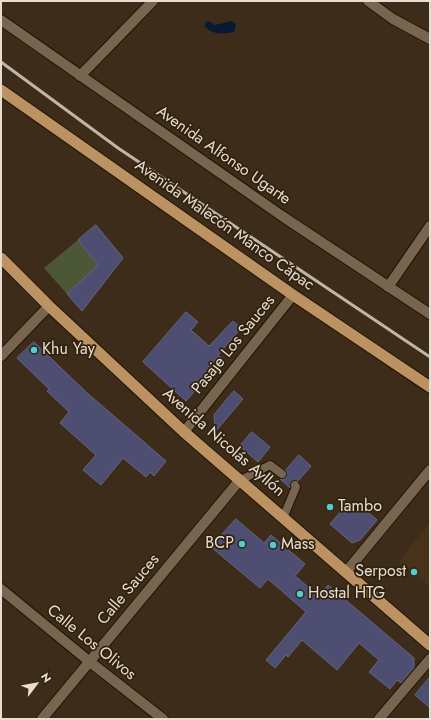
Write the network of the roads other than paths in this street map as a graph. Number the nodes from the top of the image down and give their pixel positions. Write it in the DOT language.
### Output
graph roads {
  1 [pos="153,1"];
  2 [pos="368,1"];
  3 [pos="1,20"];
  4 [pos="430,39"];
  5 [pos="80,76"];
  6 [pos="1,90"];
  7 [pos="430,226"];
  8 [pos="1,258"];
  9 [pos="388,287"];
  10 [pos="294,295"];
  11 [pos="49,306"];
  12 [pos="430,314"];
  13 [pos="1,356"];
  14 [pos="430,387"];
  15 [pos="184,432"];
  16 [pos="430,470"];
  17 [pos="282,474"];
  18 [pos="240,481"];
  19 [pos="295,485"];
  20 [pos="283,518"];
  21 [pos="346,572"];
  22 [pos="1,589"];
  23 [pos="430,645"];
  24 [pos="430,659"];
  25 [pos="90,662"];
  26 [pos="42,719"];
  27 [pos="163,719"];
  28 [pos="379,719"];
  1 -- 5 [label="street"];
  2 -- 4 [label="street"];
  3 -- 5 [label="street, Avenida Alfonso Ugarte"];
  5 -- 9 [label="street, Avenida Alfonso Ugarte"];
  6 -- 10 [label="highway, Avenida Malecón Manco Cápac"];
  7 -- 9 [label="street"];
  8 -- 11 [label="highway, Avenida Nicolás Ayllón"];
  9 -- 12 [label="street, Avenida Alfonso Ugarte"];
  10 -- 14 [label="highway, Avenida Malecón Manco Cápac"];
  10 -- 15 [label="street, Pasaje Los Sauces"];
  11 -- 13 [label="street"];
  11 -- 15 [label="highway, Avenida Nicolás Ayllón"];
  15 -- 18 [label="highway, Avenida Nicolás Ayllón"];
  16 -- 21 [label="street"];
  17 -- 18 [label="lane"];
  18 -- 20 [label="highway, Avenida Nicolás Ayllón"];
  18 -- 25 [label="street, Calle Sauces"];
  19 -- 20 [label="lane"];
  20 -- 21 [label="highway, Avenida Nicolás Ayllón"];
  21 -- 23 [label="highway, Avenida Nicolás Ayllón"];
  22 -- 25 [label="street, Calle Los Olivos"];
  24 -- 28 [label="street"];
  25 -- 26 [label="street, Calle Sauces"];
  25 -- 27 [label="street, Calle Los Olivos"];
}
